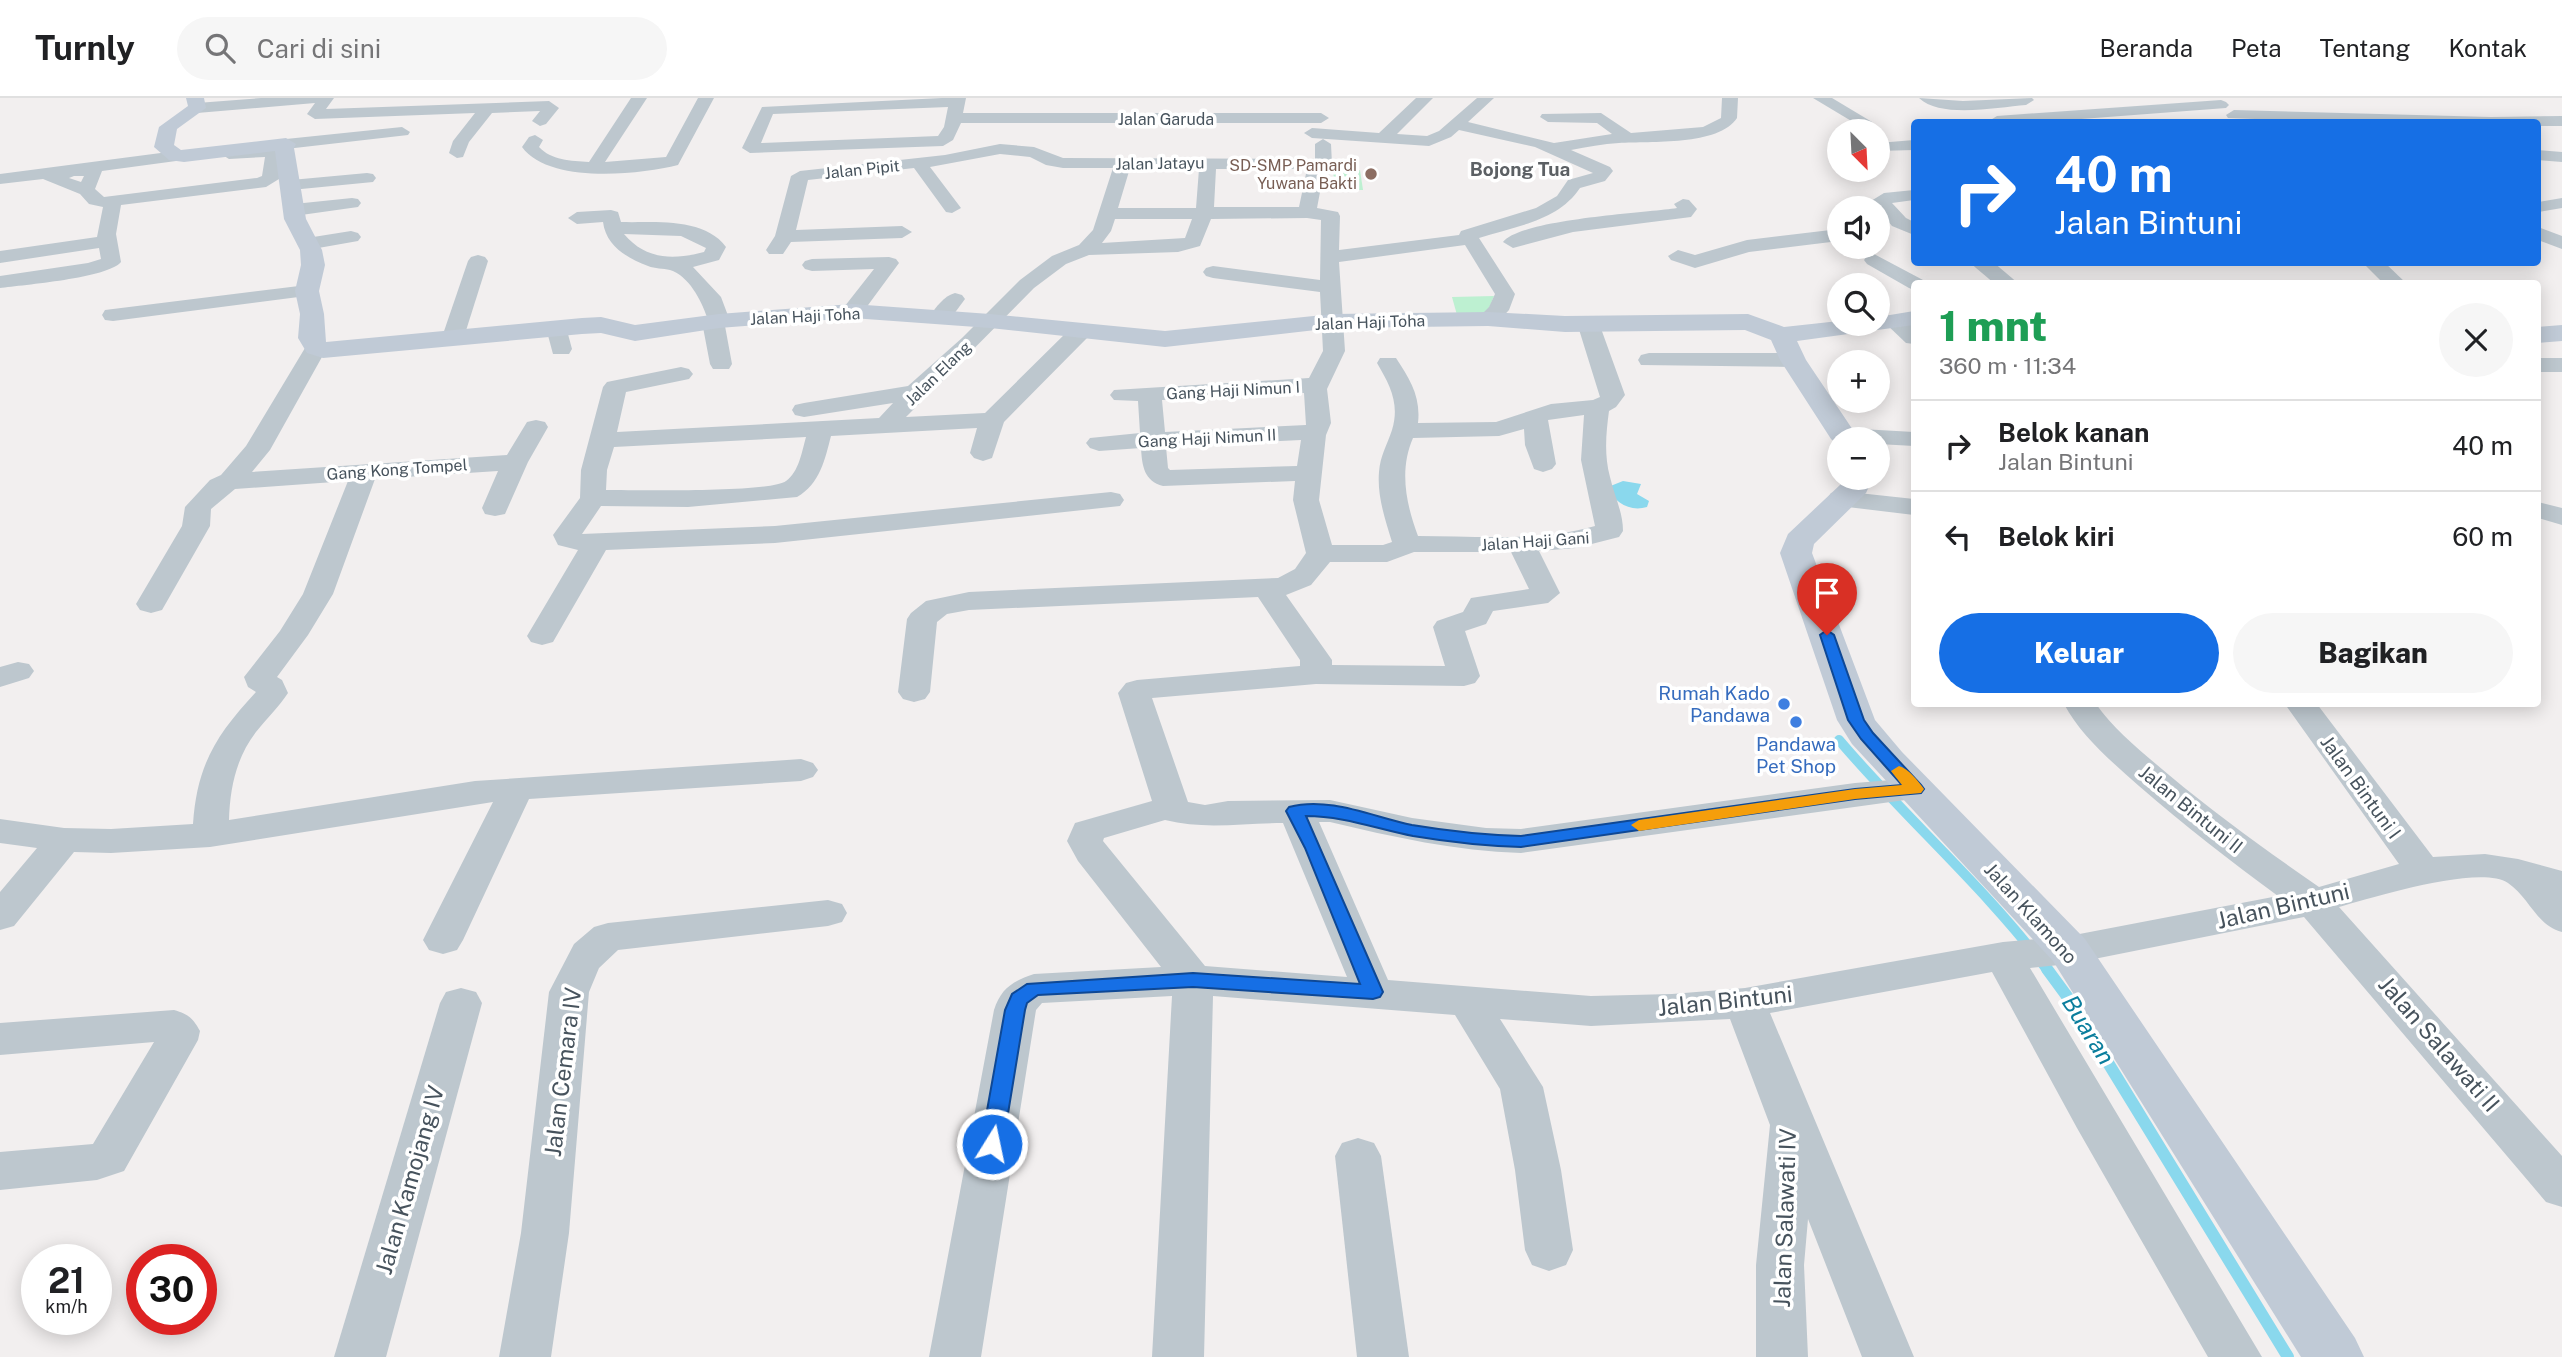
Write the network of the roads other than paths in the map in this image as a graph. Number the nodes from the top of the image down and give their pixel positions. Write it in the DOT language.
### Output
graph roads {
  1 [pos="316,98"];
  2 [pos="326,98"];
  3 [pos="639,98"];
  4 [pos="706,98"];
  5 [pos="1425,98"];
  6 [pos="1486,98"];
  7 [pos="1730,98"];
  8 [pos="1821,98"];
  9 [pos="1927,98"];
  10 [pos="1312,99"];
  11 [pos="2041,99"];
  12 [pos="1021,100"];
  13 [pos="1540,100"];
  14 [pos="196,103"];
  15 [pos="409,104"];
  16 [pos="500,104"];
  17 [pos="1954,105"];
  18 [pos="956,106"];
  19 [pos="2222,106"];
  20 [pos="429,109"];
  21 [pos="1975,116"];
  22 [pos="1548,117"];
  23 [pos="1010,118"];
  24 [pos="1859,119"];
  25 [pos="2040,119"];
  26 [pos="2373,119"];
  27 [pos="540,121"];
  28 [pos="2541,121"];
  29 [pos="2562,121"];
  30 [pos="884,123"];
  31 [pos="1457,125"];
  32 [pos="1313,130"];
  33 [pos="1661,130"];
  34 [pos="1503,134"];
  35 [pos="1044,138"];
  36 [pos="1628,138"];
  37 [pos="535,140"];
  38 [pos="1680,141"];
  39 [pos="1590,142"];
  40 [pos="1389,143"];
  41 [pos="286,144"];
  42 [pos="1002,144"];
  43 [pos="1911,145"];
  44 [pos="1474,146"];
  45 [pos="1890,146"];
  46 [pos="1554,148"];
  47 [pos="457,153"];
  48 [pos="177,154"];
  49 [pos="82,155"];
  50 [pos="2541,155"];
  51 [pos="2562,157"];
  52 [pos="1208,162"];
  53 [pos="919,163"];
  54 [pos="1123,163"];
  55 [pos="1607,163"];
  56 [pos="1317,166"];
  57 [pos="613,167"];
  58 [pos="593,168"];
  59 [pos="367,177"];
  60 [pos="0,179"];
  61 [pos="1911,182"];
  62 [pos="291,185"];
  63 [pos="614,189"];
  64 [pos="86,190"];
  65 [pos="1887,190"];
  66 [pos="171,193"];
  67 [pos="1911,194"];
  68 [pos="113,201"];
  69 [pos="352,203"];
  70 [pos="2562,203"];
  71 [pos="1683,204"];
  72 [pos="2541,206"];
  73 [pos="953,208"];
  74 [pos="294,211"];
  75 [pos="1307,212"];
  76 [pos="887,213"];
  77 [pos="1203,213"];
  78 [pos="577,218"];
  79 [pos="1107,219"];
  80 [pos="1083,225"];
  81 [pos="615,228"];
  82 [pos="1911,228"];
  83 [pos="1911,229"];
  84 [pos="1890,232"];
  85 [pos="1827,236"];
  86 [pos="2541,236"];
  87 [pos="351,237"];
  88 [pos="107,241"];
  89 [pos="307,244"];
  90 [pos="1472,244"];
  91 [pos="1086,248"];
  92 [pos="2558,252"];
  93 [pos="1678,256"];
  94 [pos="0,257"];
  95 [pos="1329,257"];
  96 [pos="1874,260"];
  97 [pos="478,261"];
  98 [pos="678,265"];
  99 [pos="812,265"];
  100 [pos="1984,266"];
  101 [pos="2377,266"];
  102 [pos="1213,272"];
  103 [pos="2004,280"];
  104 [pos="2393,280"];
  105 [pos="1911,281"];
  106 [pos="0,282"];
  107 [pos="1330,287"];
  108 [pos="307,291"];
  109 [pos="852,311"];
  110 [pos="113,315"];
  111 [pos="1488,319"];
  112 [pos="990,321"];
  113 [pos="1333,321"];
  114 [pos="716,322"];
  115 [pos="1588,323"];
  116 [pos="1890,325"];
  117 [pos="1827,330"];
  118 [pos="1080,332"];
  119 [pos="2562,333"];
  120 [pos="1782,335"];
  121 [pos="2541,335"];
  122 [pos="1911,336"];
  123 [pos="452,340"];
  124 [pos="316,348"];
  125 [pos="1793,359"];
  126 [pos="1649,360"];
  127 [pos="1388,363"];
  128 [pos="721,364"];
  129 [pos="2541,365"];
  130 [pos="2562,365"];
  131 [pos="681,374"];
  132 [pos="1317,385"];
  133 [pos="915,392"];
  134 [pos="1122,395"];
  135 [pos="1150,395"];
  136 [pos="1598,407"];
  137 [pos="1535,417"];
  138 [pos="992,420"];
  139 [pos="886,425"];
  140 [pos="536,427"];
  141 [pos="1837,427"];
  142 [pos="821,428"];
  143 [pos="1404,431"];
  144 [pos="1316,432"];
  145 [pos="642,436"];
  146 [pos="1890,438"];
  147 [pos="1911,439"];
  148 [pos="603,440"];
  149 [pos="1152,441"];
  150 [pos="1099,443"];
  151 [pos="983,453"];
  152 [pos="514,462"];
  153 [pos="1543,464"];
  154 [pos="365,471"];
  155 [pos="1309,473"];
  156 [pos="230,481"];
  157 [pos="1848,490"];
  158 [pos="1853,490"];
  159 [pos="593,498"];
  160 [pos="1111,500"];
  161 [pos="1911,506"];
  162 [pos="495,508"];
  163 [pos="2541,511"];
  164 [pos="2562,517"];
  165 [pos="596,542"];
  166 [pos="1405,544"];
  167 [pos="1521,544"];
  168 [pos="1320,553"];
  169 [pos="1265,586"];
  170 [pos="151,604"];
  171 [pos="542,636"];
  172 [pos="1316,674"];
  173 [pos="914,692"];
  174 [pos="2082,707"];
  175 [pos="2303,707"];
  176 [pos="801,770"];
  177 [pos="516,790"];
  178 [pos="1893,791"];
  179 [pos="1181,811"];
  180 [pos="1295,811"];
  181 [pos="0,831"];
  182 [pos="209,835"];
  183 [pos="64,840"];
  184 [pos="2423,870"];
  185 [pos="2518,871"];
  186 [pos="2562,884"];
  187 [pos="2313,902"];
  188 [pos="828,913"];
  189 [pos="0,916"];
  190 [pos="2562,919"];
  191 [pos="443,940"];
  192 [pos="2033,953"];
  193 [pos="1193,980"];
  194 [pos="1373,992"];
  195 [pos="1468,1002"];
  196 [pos="460,1003"];
  197 [pos="1745,1003"];
  198 [pos="0,1039"];
  199 [pos="1792,1125"];
  200 [pos="1358,1156"];
  201 [pos="0,1171"];
  202 [pos="2562,1188"];
  203 [pos="1549,1250"];
  204 [pos="360,1357"];
  205 [pos="525,1357"];
  206 [pos="955,1357"];
  207 [pos="1178,1357"];
  208 [pos="1383,1357"];
  209 [pos="1782,1357"];
  210 [pos="1888,1357"];
  211 [pos="2236,1357"];
  212 [pos="2334,1357"];
  1 -- 14 [label="street"];
  2 -- 15 [label="street"];
  3 -- 58 [label="street"];
  4 -- 57 [label="street"];
  5 -- 40 [label="street"];
  6 -- 31 [label="street, Jalan Garuda"];
  7 -- 38 [label="street"];
  8 -- 24 [label="street"];
  9 -- 17 [label="street"];
  10 -- 32 [label="street"];
  11 -- 17 [label="street"];
  12 -- 23 [label="street"];
  13 -- 22 [label="street"];
  14 -- 48 [label="street"];
  15 -- 20 [label="street"];
  16 -- 20 [label="street"];
  16 -- 27 [label="street"];
  16 -- 47 [label="street"];
  17 -- 21 [label="street"];
  18 -- 23 [label="street, Jalan Garuda"];
  18 -- 30 [label="street, Jalan Garuda"];
  18 -- 30 [label="street"];
  19 -- 25 [label="street"];
  19 -- 26 [label="street"];
  20 -- 41 [label="street"];
  22 -- 34 [label="street"];
  22 -- 36 [label="street"];
  23 -- 32 [label="street, Jalan Garuda"];
  23 -- 42 [label="street"];
  28 -- 29 [label="street"];
  30 -- 30 [label="street"];
  31 -- 34 [label="street"];
  31 -- 40 [label="street, Jalan Garuda"];
  32 -- 40 [label="street, Jalan Garuda"];
  32 -- 56 [label="street"];
  33 -- 36 [label="street"];
  33 -- 38 [label="street"];
  34 -- 44 [label="street"];
  34 -- 46 [label="street"];
  35 -- 42 [label="street"];
  36 -- 39 [label="street"];
  37 -- 58 [label="street"];
  39 -- 46 [label="street"];
  39 -- 55 [label="street"];
  41 -- 48 [label="street"];
  41 -- 62 [label="street"];
  42 -- 53 [label="street, Jalan Pipit"];
  42 -- 54 [label="street, Jalan Jatayu"];
  43 -- 45 [label="street"];
  46 -- 55 [label="street"];
  48 -- 49 [label="street"];
  48 -- 60 [label="street"];
  48 -- 66 [label="street"];
  48 -- 66 [label="street"];
  50 -- 51 [label="street"];
  52 -- 54 [label="street, Jalan Jatayu"];
  52 -- 56 [label="street, Jalan Jatayu"];
  52 -- 77 [label="street"];
  53 -- 73 [label="street, Jalan Pipit"];
  53 -- 76 [label="street, Jalan Pipit"];
  54 -- 79 [label="street"];
  55 -- 90 [label="street"];
  56 -- 75 [label="street"];
  57 -- 58 [label="street"];
  57 -- 63 [label="street"];
  59 -- 62 [label="street"];
  61 -- 65 [label="street"];
  62 -- 74 [label="street"];
  64 -- 68 [label="street"];
  65 -- 67 [label="street"];
  65 -- 82 [label="street"];
  66 -- 68 [label="street"];
  68 -- 88 [label="street"];
  69 -- 74 [label="street"];
  70 -- 72 [label="street"];
  71 -- 90 [label="street"];
  74 -- 89 [label="street"];
  75 -- 77 [label="street"];
  75 -- 95 [label="street"];
  77 -- 79 [label="street"];
  77 -- 91 [label="street"];
  78 -- 81 [label="street"];
  79 -- 80 [label="street"];
  79 -- 91 [label="street"];
  81 -- 98 [label="street"];
  81 -- 98 [label="street"];
  83 -- 84 [label="street"];
  85 -- 93 [label="street"];
  86 -- 92 [label="street"];
  87 -- 89 [label="street"];
  88 -- 94 [label="street"];
  88 -- 106 [label="street"];
  89 -- 108 [label="street"];
  90 -- 95 [label="street"];
  90 -- 111 [label="street"];
  91 -- 112 [label="street, Jalan Elang"];
  95 -- 107 [label="street"];
  96 -- 105 [label="street"];
  97 -- 123 [label="street"];
  98 -- 114 [label="street"];
  99 -- 109 [label="street"];
  100 -- 103 [label="street"];
  101 -- 104 [label="street"];
  102 -- 107 [label="street"];
  107 -- 113 [label="street"];
  108 -- 110 [label="street"];
  108 -- 124 [label="street"];
  109 -- 112 [label="street, Jalan Haji Toha"];
  109 -- 114 [label="street, Jalan Haji Toha"];
  111 -- 113 [label="street, Jalan Haji Toha"];
  111 -- 115 [label="street, Jalan Haji Toha"];
  112 -- 118 [label="street, Jalan Haji Toha"];
  112 -- 133 [label="street, Jalan Elang"];
  113 -- 118 [label="street, Jalan Haji Toha"];
  113 -- 132 [label="street"];
  114 -- 123 [label="street, Jalan Haji Toha"];
  114 -- 128 [label="street"];
  115 -- 120 [label="street, Jalan Haji Toha"];
  115 -- 136 [label="street, Jalan Haji Gani"];
  116 -- 122 [label="street"];
  117 -- 120 [label="street"];
  118 -- 138 [label="street"];
  119 -- 121 [label="street"];
  120 -- 125 [label="street"];
  123 -- 124 [label="street, Jalan Haji Toha"];
  124 -- 156 [label="street"];
  125 -- 126 [label="street"];
  125 -- 141 [label="street"];
  127 -- 143 [label="street"];
  129 -- 130 [label="street"];
  131 -- 148 [label="street"];
  132 -- 135 [label="street, Gang Haji Nimun I"];
  132 -- 144 [label="street"];
  133 -- 139 [label="street, Jalan Elang"];
  133 -- 145 [label="street"];
  134 -- 135 [label="street, Gang Haji Nimun I"];
  135 -- 149 [label="street, Gang Haji Nimun I"];
  136 -- 137 [label="street"];
  136 -- 167 [label="street, Jalan Haji Gani"];
  137 -- 143 [label="street"];
  137 -- 153 [label="street"];
  138 -- 139 [label="street"];
  138 -- 151 [label="street"];
  139 -- 142 [label="street"];
  140 -- 152 [label="street"];
  142 -- 145 [label="street"];
  142 -- 159 [label="street"];
  143 -- 166 [label="street"];
  144 -- 149 [label="street, Gang Haji Nimun II"];
  144 -- 155 [label="street"];
  145 -- 148 [label="street"];
  146 -- 147 [label="street"];
  148 -- 159 [label="street"];
  149 -- 150 [label="street, Gang Haji Nimun II"];
  149 -- 155 [label="street, Gang Haji Nimun I"];
  152 -- 154 [label="street, Gang Kong Tompel"];
  152 -- 162 [label="street"];
  154 -- 156 [label="street, Gang Kong Tompel"];
  154 -- 182 [label="street"];
  155 -- 168 [label="street"];
  156 -- 170 [label="street"];
  157 -- 178 [label="street, Jalan Klamono"];
  158 -- 161 [label="street"];
  159 -- 165 [label="street"];
  160 -- 165 [label="street"];
  163 -- 164 [label="street"];
  165 -- 171 [label="street"];
  166 -- 167 [label="street, Jalan Haji Gani"];
  166 -- 168 [label="street, Jalan Haji Gani"];
  167 -- 172 [label="street"];
  168 -- 169 [label="street"];
  169 -- 172 [label="street"];
  169 -- 173 [label="street"];
  172 -- 179 [label="street"];
  174 -- 187 [label="street, Jalan Bintuni II"];
  175 -- 184 [label="street, Jalan Bintuni I"];
  176 -- 177 [label="street"];
  177 -- 182 [label="street"];
  177 -- 191 [label="street"];
  178 -- 180 [label="street"];
  178 -- 192 [label="street, Jalan Klamono"];
  179 -- 180 [label="street"];
  179 -- 193 [label="street"];
  180 -- 194 [label="street"];
  181 -- 183 [label="street"];
  182 -- 183 [label="street"];
  183 -- 189 [label="street"];
  184 -- 185 [label="street, Jalan Bintuni"];
  184 -- 187 [label="street, Jalan Bintuni"];
  185 -- 186 [label="street, Jalan Bintuni"];
  185 -- 190 [label="street"];
  187 -- 192 [label="street, Jalan Bintuni"];
  187 -- 202 [label="street, Jalan Salawati II"];
  188 -- 205 [label="street, Jalan Cemara IV"];
  192 -- 197 [label="street, Jalan Bintuni"];
  192 -- 211 [label="street"];
  192 -- 212 [label="street, Jalan Klamono"];
  193 -- 194 [label="street, Jalan Bintuni"];
  193 -- 206 [label="street, Jalan Bintuni"];
  193 -- 207 [label="street"];
  194 -- 195 [label="street, Jalan Bintuni"];
  195 -- 197 [label="street, Jalan Bintuni"];
  195 -- 203 [label="street"];
  196 -- 204 [label="street, Jalan Kamojang IV"];
  197 -- 199 [label="street, Jalan Salawati IV"];
  198 -- 201 [label="street"];
  199 -- 209 [label="street, Jalan Salawati IV"];
  199 -- 210 [label="street"];
  200 -- 208 [label="street"];
}
